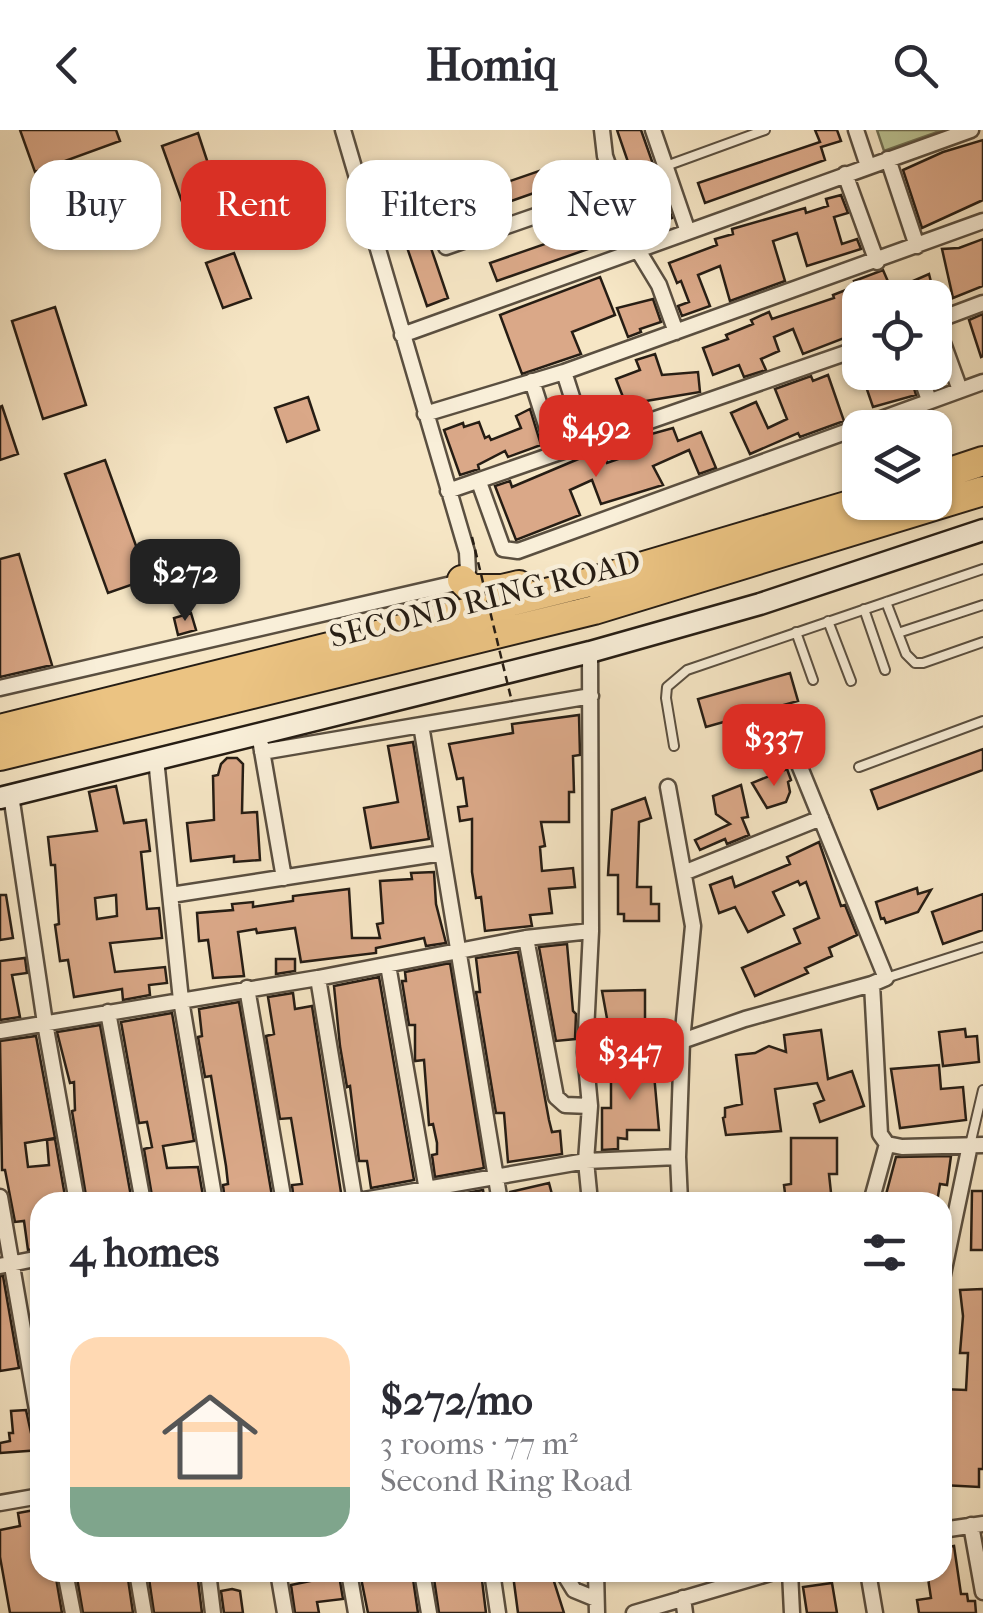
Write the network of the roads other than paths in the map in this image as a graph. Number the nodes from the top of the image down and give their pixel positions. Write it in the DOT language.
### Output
graph roads {
  1 [pos="343,130"];
  2 [pos="602,130"];
  3 [pos="653,130"];
  4 [pos="765,130"];
  5 [pos="856,130"];
  6 [pos="970,130"];
  7 [pos="888,159"];
  8 [pos="606,160"];
  9 [pos="663,160"];
  10 [pos="671,164"];
  11 [pos="868,166"];
  12 [pos="845,174"];
  13 [pos="671,183"];
  14 [pos="983,221"];
  15 [pos="688,232"];
  16 [pos="917,246"];
  17 [pos="639,252"];
  18 [pos="877,262"];
  19 [pos="983,303"];
  20 [pos="676,332"];
  21 [pos="402,335"];
  22 [pos="842,354"];
  23 [pos="564,372"];
  24 [pos="532,382"];
  25 [pos="983,382"];
  26 [pos="925,390"];
  27 [pos="960,390"];
  28 [pos="929,400"];
  29 [pos="425,414"];
  30 [pos="586,442"];
  31 [pos="555,453"];
  32 [pos="983,462"];
  33 [pos="952,472"];
  34 [pos="479,482"];
  35 [pos="448,491"];
  36 [pos="983,491"];
  37 [pos="842,507"];
  38 [pos="983,530"];
  39 [pos="667,560"];
  40 [pos="983,568"];
  41 [pos="462,580"];
  42 [pos="886,602"];
  43 [pos="983,605"];
  44 [pos="864,609"];
  45 [pos="828,621"];
  46 [pos="796,632"];
  47 [pos="898,633"];
  48 [pos="983,642"];
  49 [pos="590,652"];
  50 [pos="885,670"];
  51 [pos="813,680"];
  52 [pos="851,681"];
  53 [pos="0,688"];
  54 [pos="591,696"];
  55 [pos="983,721"];
  56 [pos="420,725"];
  57 [pos="0,729"];
  58 [pos="260,744"];
  59 [pos="674,746"];
  60 [pos="793,750"];
  61 [pos="0,756"];
  62 [pos="156,759"];
  63 [pos="859,767"];
  64 [pos="668,787"];
  65 [pos="6,796"];
  66 [pos="821,818"];
  67 [pos="442,853"];
  68 [pos="686,872"];
  69 [pos="284,878"];
  70 [pos="171,896"];
  71 [pos="591,931"];
  72 [pos="526,938"];
  73 [pos="983,947"];
  74 [pos="459,952"];
  75 [pos="388,965"];
  76 [pos="318,978"];
  77 [pos="879,981"];
  78 [pos="247,988"];
  79 [pos="181,1000"];
  80 [pos="108,1012"];
  81 [pos="45,1023"];
  82 [pos="0,1030"];
  83 [pos="682,1041"];
  84 [pos="586,1052"];
  85 [pos="983,1090"];
  86 [pos="590,1106"];
  87 [pos="887,1144"];
  88 [pos="976,1145"];
  89 [pos="678,1157"];
  90 [pos="586,1161"];
  91 [pos="496,1177"];
  92 [pos="76,1192"];
  93 [pos="141,1192"];
  94 [pos="212,1192"];
  95 [pos="282,1192"];
  96 [pos="352,1192"];
  97 [pos="427,1192"];
  98 [pos="442,1192"];
  99 [pos="498,1192"];
  100 [pos="589,1192"];
  101 [pos="680,1192"];
  102 [pos="874,1192"];
  103 [pos="0,1197"];
  104 [pos="952,1240"];
  105 [pos="6,1264"];
  106 [pos="30,1379"];
  107 [pos="30,1498"];
  108 [pos="0,1503"];
  109 [pos="977,1524"];
  110 [pos="952,1528"];
  111 [pos="67,1582"];
  112 [pos="139,1582"];
  113 [pos="209,1582"];
  114 [pos="280,1582"];
  115 [pos="351,1582"];
  116 [pos="424,1582"];
  117 [pos="493,1582"];
  118 [pos="569,1582"];
  119 [pos="748,1582"];
  120 [pos="790,1582"];
  121 [pos="870,1582"];
  122 [pos="983,1592"];
  123 [pos="596,1606"];
  124 [pos="684,1606"];
  125 [pos="72,1613"];
  126 [pos="144,1613"];
  127 [pos="213,1613"];
  128 [pos="285,1613"];
  129 [pos="356,1613"];
  130 [pos="429,1613"];
  131 [pos="498,1613"];
  132 [pos="634,1613"];
  133 [pos="792,1613"];
  134 [pos="875,1613"];
  1 -- 21 [label="street"];
  2 -- 8 [label="street"];
  3 -- 9 [label="street"];
  4 -- 10 [label="lane"];
  5 -- 11 [label="street"];
  6 -- 7 [label="street"];
  7 -- 11 [label="street"];
  7 -- 16 [label="street"];
  11 -- 12 [label="street"];
  12 -- 15 [label="street"];
  12 -- 18 [label="street"];
  13 -- 15 [label="street"];
  14 -- 16 [label="street"];
  15 -- 17 [label="street"];
  16 -- 18 [label="street"];
  17 -- 20 [label="street"];
  17 -- 21 [label="street"];
  18 -- 20 [label="street"];
  19 -- 27 [label="street"];
  20 -- 23 [label="street"];
  21 -- 29 [label="street"];
  22 -- 30 [label="street"];
  23 -- 24 [label="street"];
  23 -- 30 [label="street"];
  24 -- 29 [label="street"];
  24 -- 31 [label="street"];
  25 -- 27 [label="street"];
  26 -- 28 [label="street"];
  27 -- 28 [label="street"];
  28 -- 34 [label="street"];
  29 -- 35 [label="street"];
  30 -- 31 [label="street"];
  31 -- 34 [label="street"];
  32 -- 33 [label="highway"];
  34 -- 35 [label="street"];
  35 -- 41 [label="street"];
  36 -- 61 [label="highway, SECOND RING ROAD"];
  37 -- 39 [label="highway, SECOND RING ROAD"];
  38 -- 49 [label="street"];
  39 -- 41 [label="highway"];
  39 -- 57 [label="highway, SECOND RING ROAD"];
  40 -- 42 [label="lane"];
  41 -- 53 [label="street"];
  42 -- 44 [label="lane"];
  42 -- 47 [label="lane"];
  43 -- 47 [label="lane"];
  44 -- 45 [label="lane"];
  44 -- 50 [label="lane"];
  45 -- 46 [label="lane"];
  45 -- 52 [label="lane"];
  46 -- 51 [label="lane"];
  46 -- 59 [label="lane"];
  47 -- 48 [label="lane"];
  49 -- 54 [label="street"];
  49 -- 58 [label="street"];
  54 -- 56 [label="street"];
  54 -- 71 [label="street"];
  55 -- 63 [label="lane"];
  56 -- 58 [label="street"];
  56 -- 67 [label="street"];
  58 -- 62 [label="street"];
  58 -- 69 [label="street"];
  60 -- 66 [label="street"];
  62 -- 65 [label="street"];
  62 -- 70 [label="street"];
  64 -- 68 [label="street"];
  65 -- 81 [label="street"];
  66 -- 68 [label="street"];
  66 -- 77 [label="street"];
  67 -- 69 [label="street"];
  67 -- 74 [label="street"];
  68 -- 83 [label="street"];
  69 -- 70 [label="street"];
  70 -- 79 [label="street"];
  71 -- 72 [label="street"];
  71 -- 84 [label="street"];
  72 -- 74 [label="street"];
  72 -- 86 [label="street"];
  73 -- 77 [label="lane"];
  74 -- 75 [label="street"];
  74 -- 91 [label="street"];
  75 -- 76 [label="street"];
  75 -- 97 [label="street"];
  76 -- 78 [label="street"];
  76 -- 96 [label="street"];
  77 -- 83 [label="street"];
  77 -- 87 [label="street"];
  78 -- 79 [label="street"];
  78 -- 95 [label="street"];
  79 -- 80 [label="street"];
  79 -- 94 [label="street"];
  80 -- 81 [label="street"];
  80 -- 93 [label="street"];
  81 -- 82 [label="street"];
  81 -- 92 [label="street"];
  83 -- 84 [label="street"];
  83 -- 89 [label="street"];
  84 -- 86 [label="street"];
  85 -- 88 [label="lane"];
  86 -- 90 [label="street"];
  87 -- 88 [label="street"];
  87 -- 102 [label="street"];
  88 -- 104 [label="street"];
  89 -- 90 [label="street"];
  89 -- 101 [label="street"];
  90 -- 91 [label="street"];
  90 -- 100 [label="street"];
  91 -- 98 [label="street"];
  91 -- 99 [label="street"];
  103 -- 105 [label="street"];
  105 -- 106 [label="street"];
  107 -- 108 [label="street"];
  109 -- 110 [label="street"];
  109 -- 122 [label="street"];
  111 -- 125 [label="street"];
  112 -- 126 [label="street"];
  113 -- 127 [label="street"];
  114 -- 128 [label="street"];
  115 -- 129 [label="street"];
  116 -- 130 [label="street"];
  117 -- 131 [label="street"];
  118 -- 123 [label="street"];
  119 -- 124 [label="street"];
  120 -- 133 [label="street"];
  121 -- 134 [label="street"];
  124 -- 132 [label="street"];
}
